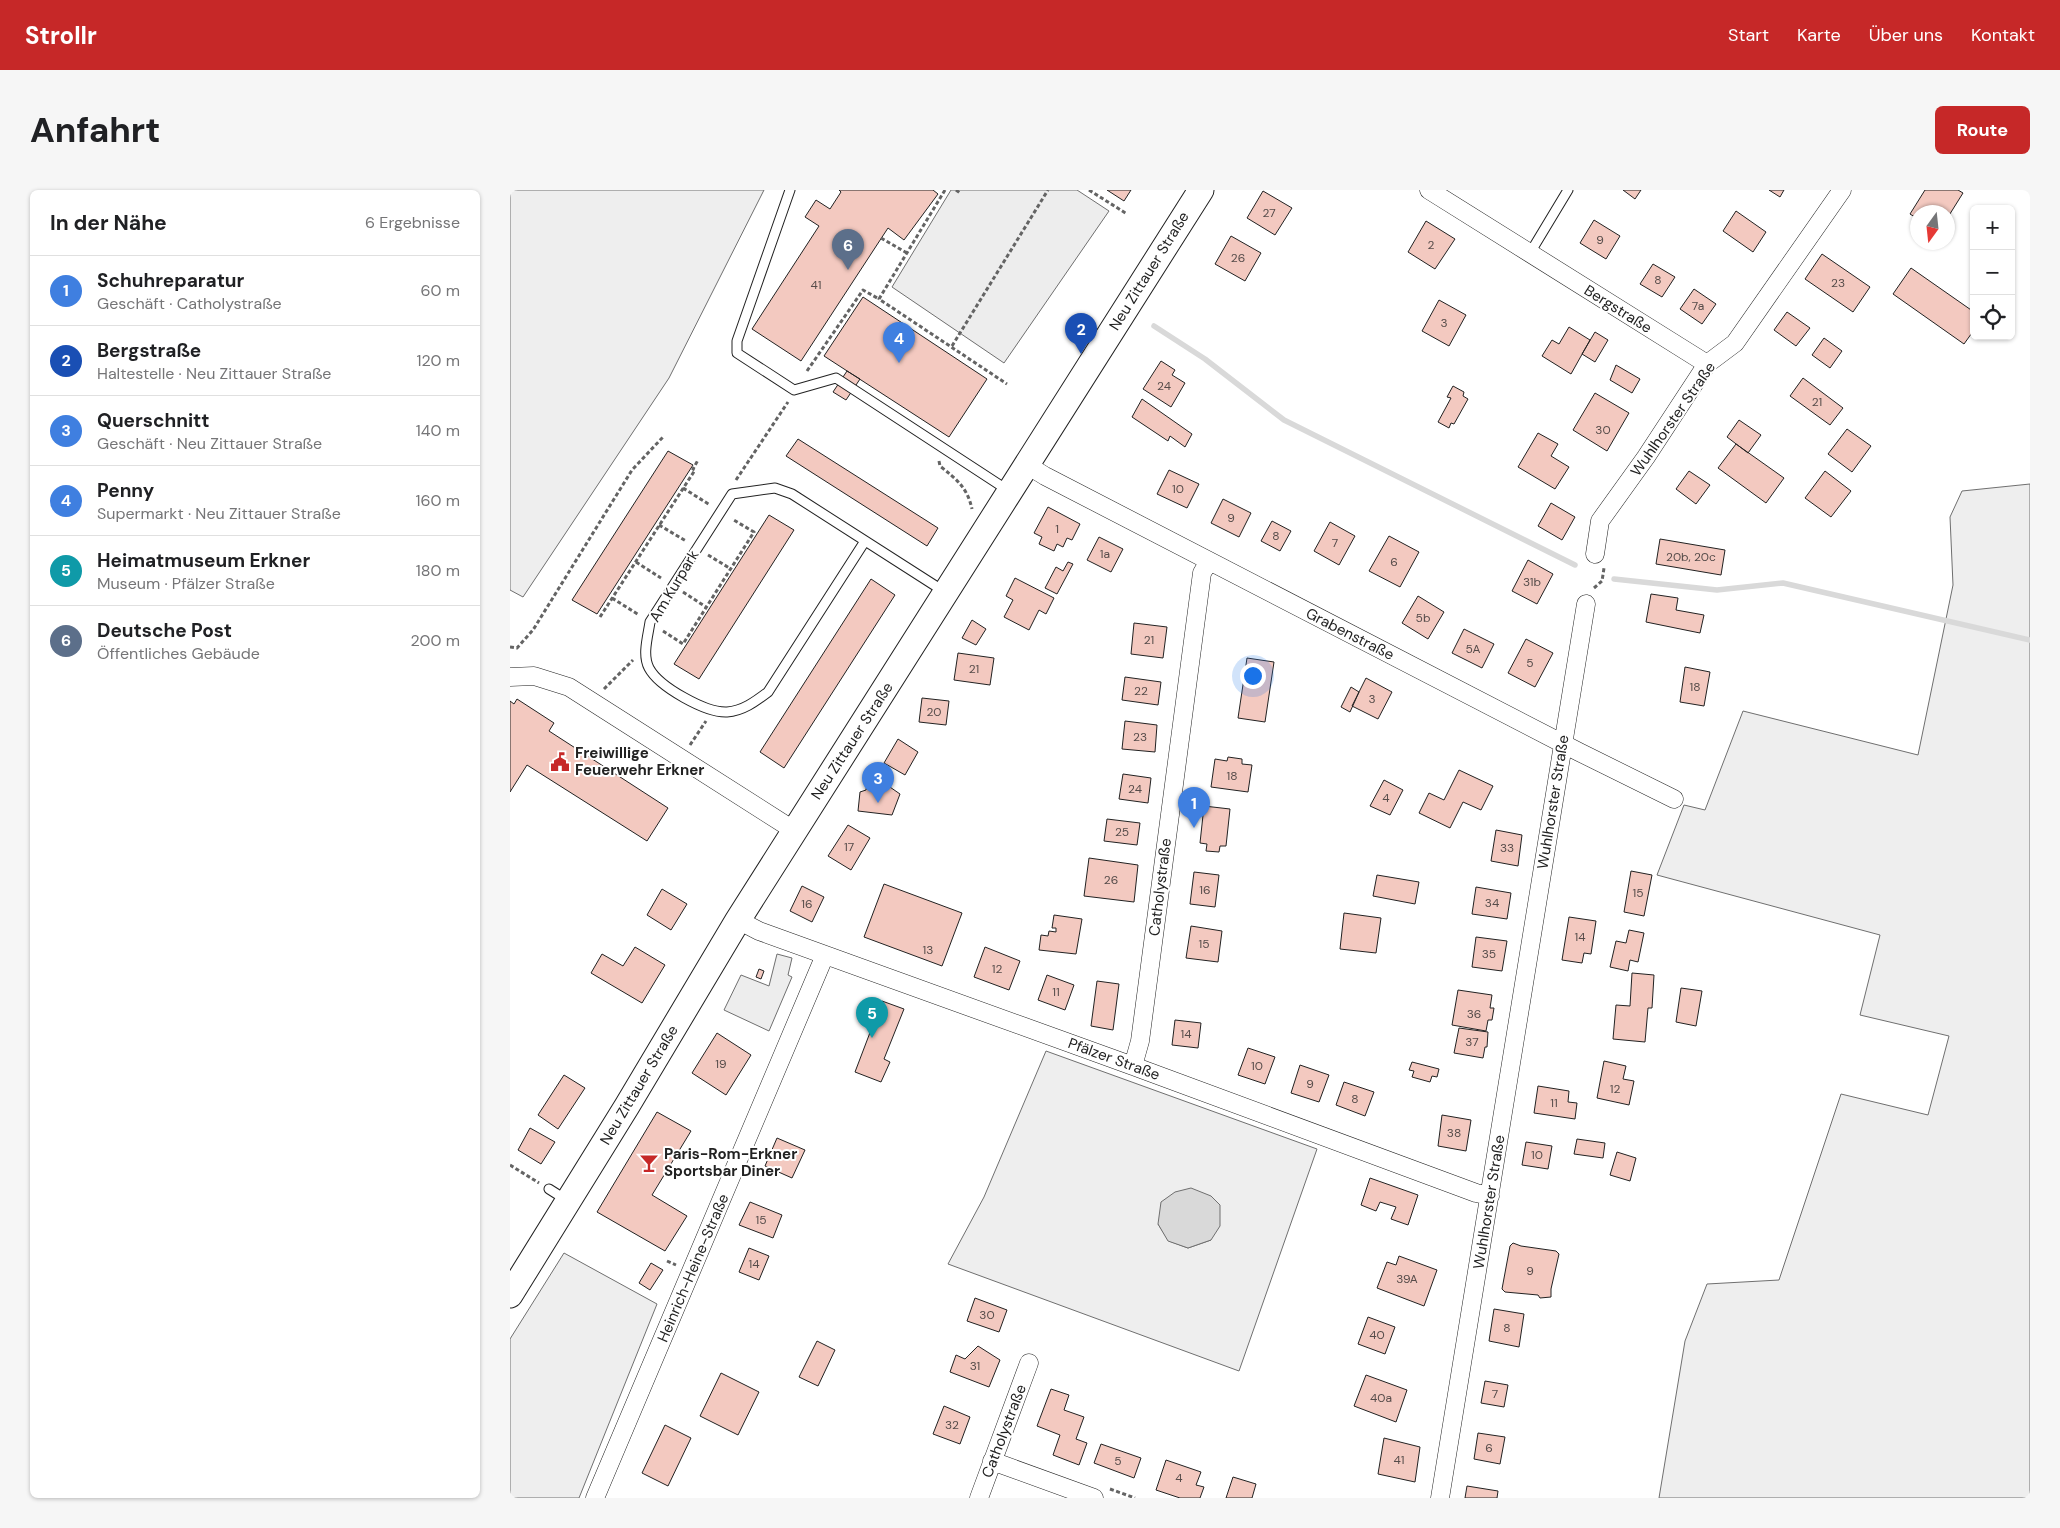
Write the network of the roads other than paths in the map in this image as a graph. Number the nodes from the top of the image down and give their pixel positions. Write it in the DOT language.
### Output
graph roads {
  1 [pos="790,190"];
  2 [pos="1201,190"];
  3 [pos="1429,190"];
  4 [pos="1568,190"];
  5 [pos="1842,190"];
  6 [pos="1530,253"];
  7 [pos="1707,364"];
  8 [pos="1027,465"];
  9 [pos="1010,492"];
  10 [pos="865,541"];
  11 [pos="1595,554"];
  12 [pos="1209,561"];
  13 [pos="947,592"];
  14 [pos="1586,604"];
  15 [pos="510,677"];
  16 [pos="1562,743"];
  17 [pos="1674,799"];
  18 [pos="795,831"];
  19 [pos="738,920"];
  20 [pos="825,955"];
  21 [pos="1133,1066"];
  22 [pos="1490,1196"];
  23 [pos="510,1295"];
  24 [pos="1029,1363"];
  25 [pos="992,1461"];
  26 [pos="595,1498"];
  27 [pos="978,1498"];
  28 [pos="1094,1498"];
  29 [pos="1440,1498"];
  1 -- 9 [label="lane"];
  2 -- 8 [label="main road, Neu Zittauer Straße"];
  3 -- 6 [label="street, Bergstraße"];
  4 -- 6 [label="lane"];
  5 -- 7 [label="street, Wuhlhorster Straße"];
  6 -- 7 [label="street, Bergstraße"];
  7 -- 11 [label="street, Wuhlhorster Straße"];
  8 -- 9 [label="main road, Neu Zittauer Straße"];
  8 -- 12 [label="street, Grabenstraße"];
  9 -- 13 [label="main road, Neu Zittauer Straße"];
  10 -- 10 [label="lane, Am Kurpark"];
  10 -- 13 [label="lane, Am Kurpark"];
  12 -- 16 [label="street, Grabenstraße"];
  12 -- 21 [label="street, Catholystraße"];
  13 -- 18 [label="main road, Neu Zittauer Straße"];
  14 -- 16 [label="street, Wuhlhorster Straße"];
  15 -- 18 [label="street"];
  16 -- 17 [label="street, Grabenstraße"];
  16 -- 22 [label="street, Wuhlhorster Straße"];
  18 -- 19 [label="main road, Neu Zittauer Straße"];
  19 -- 20 [label="street, Pfälzer Straße"];
  19 -- 23 [label="main road, Neu Zittauer Straße"];
  20 -- 21 [label="street, Pfälzer Straße"];
  20 -- 26 [label="street, Heinrich-Heine-Straße"];
  21 -- 22 [label="street, Pfälzer Straße"];
  22 -- 29 [label="street, Wuhlhorster Straße"];
  24 -- 25 [label="street, Catholystraße"];
  25 -- 27 [label="street, Catholystraße"];
  25 -- 28 [label="street"];
}
